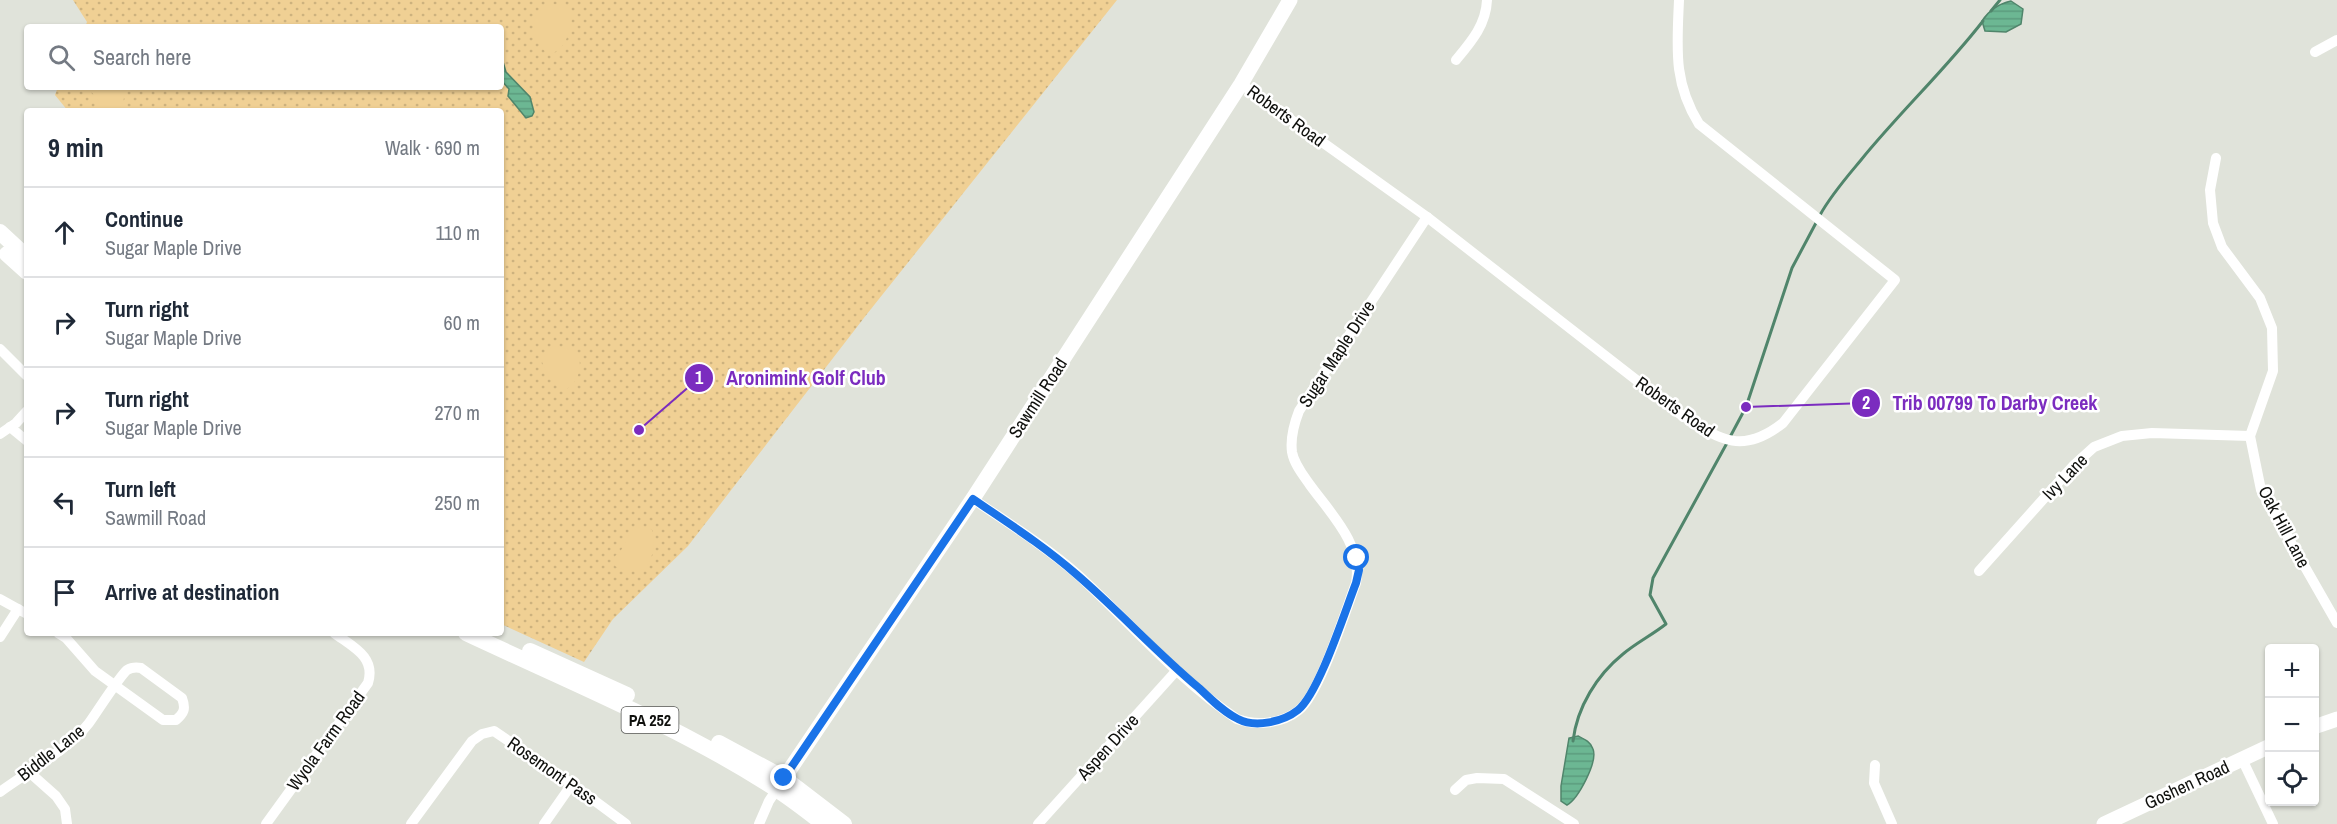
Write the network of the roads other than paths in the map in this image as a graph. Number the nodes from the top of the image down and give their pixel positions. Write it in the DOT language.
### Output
graph roads {
  1 [pos="1290,0"];
  2 [pos="1487,0"];
  3 [pos="1679,0"];
  4 [pos="2337,40"];
  5 [pos="2315,52"];
  6 [pos="1456,60"];
  7 [pos="1241,84"];
  8 [pos="2216,158"];
  9 [pos="1427,217"];
  10 [pos="0,232"];
  11 [pos="0,247"];
  12 [pos="24,254"];
  13 [pos="24,269"];
  14 [pos="0,349"];
  15 [pos="24,373"];
  16 [pos="24,414"];
  17 [pos="10,428"];
  18 [pos="0,434"];
  19 [pos="2250,436"];
  20 [pos="24,439"];
  21 [pos="973,499"];
  22 [pos="1979,571"];
  23 [pos="0,599"];
  24 [pos="23,611"];
  25 [pos="2337,623"];
  26 [pos="63,636"];
  27 [pos="338,636"];
  28 [pos="472,636"];
  29 [pos="499,636"];
  30 [pos="0,638"];
  31 [pos="1177,670"];
  32 [pos="116,686"];
  33 [pos="2337,719"];
  34 [pos="2319,725"];
  35 [pos="2265,748"];
  36 [pos="2242,759"];
  37 [pos="1875,765"];
  38 [pos="29,772"];
  39 [pos="572,784"];
  40 [pos="780,784"];
  41 [pos="1455,790"];
  42 [pos="0,792"];
  43 [pos="760,823"];
  44 [pos="67,824"];
  45 [pos="266,824"];
  46 [pos="411,824"];
  47 [pos="544,824"];
  48 [pos="626,824"];
  49 [pos="824,824"];
  50 [pos="844,824"];
  51 [pos="1038,824"];
  52 [pos="1574,824"];
  53 [pos="1892,824"];
  54 [pos="2104,824"];
  55 [pos="2273,824"];
  1 -- 7 [label="street, Sawmill Road"];
  2 -- 6 [label="street"];
  3 -- 9 [label="street, Roberts Road"];
  4 -- 5 [label="street"];
  7 -- 9 [label="street, Roberts Road"];
  7 -- 21 [label="street, Sawmill Road"];
  8 -- 19 [label="street"];
  9 -- 31 [label="street, Sugar Maple Drive"];
  10 -- 12 [label="main road"];
  11 -- 13 [label="main road"];
  14 -- 15 [label="street"];
  16 -- 17 [label="street"];
  17 -- 18 [label="street"];
  17 -- 20 [label="street"];
  19 -- 22 [label="street, Ivy Lane"];
  19 -- 25 [label="street, Oak Hill Lane"];
  21 -- 31 [label="street, Sugar Maple Drive"];
  21 -- 40 [label="street, Sawmill Road"];
  23 -- 24 [label="street"];
  24 -- 30 [label="street"];
  26 -- 32 [label="street"];
  27 -- 45 [label="street, Wyola Farm Road"];
  28 -- 40 [label="main road, PA 252"];
  29 -- 40 [label="main road, PA 252"];
  31 -- 51 [label="street, Aspen Drive"];
  32 -- 32 [label="street, Biddle Lane"];
  32 -- 38 [label="street, Biddle Lane"];
  33 -- 34 [label="street"];
  35 -- 36 [label="street, Goshen Road"];
  36 -- 54 [label="street, Goshen Road"];
  36 -- 55 [label="street"];
  37 -- 53 [label="street"];
  38 -- 42 [label="street, Biddle Lane"];
  38 -- 44 [label="street"];
  39 -- 46 [label="street, Rosemont Pass"];
  39 -- 47 [label="street"];
  39 -- 48 [label="street, Rosemont Pass"];
  40 -- 43 [label="street"];
  40 -- 49 [label="main road, PA 252"];
  40 -- 50 [label="main road, PA 252"];
  41 -- 52 [label="street"];
}
